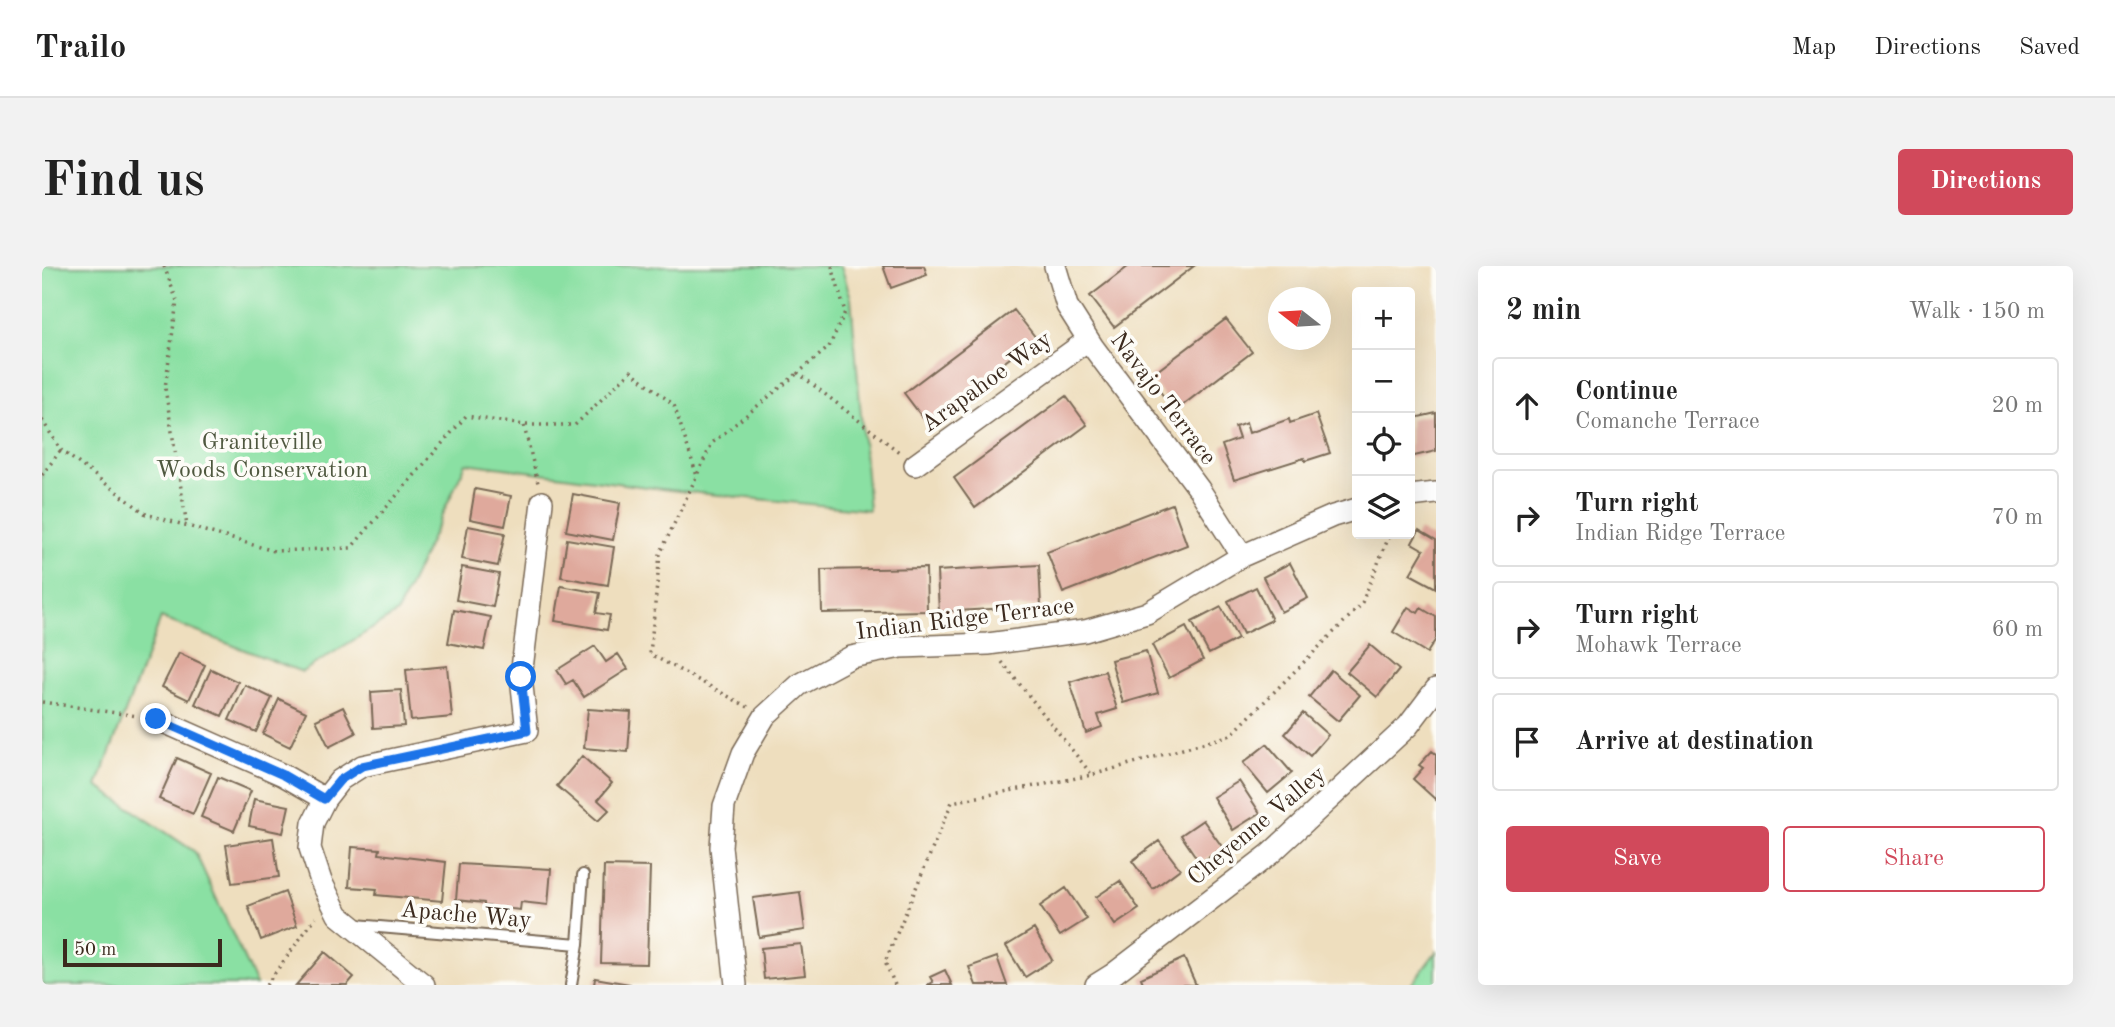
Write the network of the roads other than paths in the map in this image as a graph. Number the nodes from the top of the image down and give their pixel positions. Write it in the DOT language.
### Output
graph roads {
  1 [pos="1055,266"];
  2 [pos="1088,340"];
  3 [pos="915,465"];
  4 [pos="1436,493"];
  5 [pos="1415,495"];
  6 [pos="542,502"];
  7 [pos="1352,510"];
  8 [pos="1242,556"];
  9 [pos="1436,689"];
  10 [pos="156,719"];
  11 [pos="324,799"];
  12 [pos="583,875"];
  13 [pos="350,925"];
  14 [pos="578,944"];
  15 [pos="1108,982"];
  16 [pos="424,985"];
  17 [pos="571,985"];
  18 [pos="736,985"];
  1 -- 2 [label="street, Navajo Terrace"];
  2 -- 3 [label="street, Arapahoe Way"];
  2 -- 8 [label="street, Navajo Terrace"];
  4 -- 5 [label="street"];
  6 -- 11 [label="street"];
  7 -- 8 [label="street, Indian Ridge Terrace"];
  8 -- 18 [label="street, Indian Ridge Terrace"];
  9 -- 15 [label="street, Cheyenne Valley"];
  10 -- 11 [label="street"];
  11 -- 13 [label="street"];
  12 -- 14 [label="lane"];
  13 -- 14 [label="lane, Apache Way"];
  13 -- 16 [label="street"];
  14 -- 17 [label="lane"];
}
